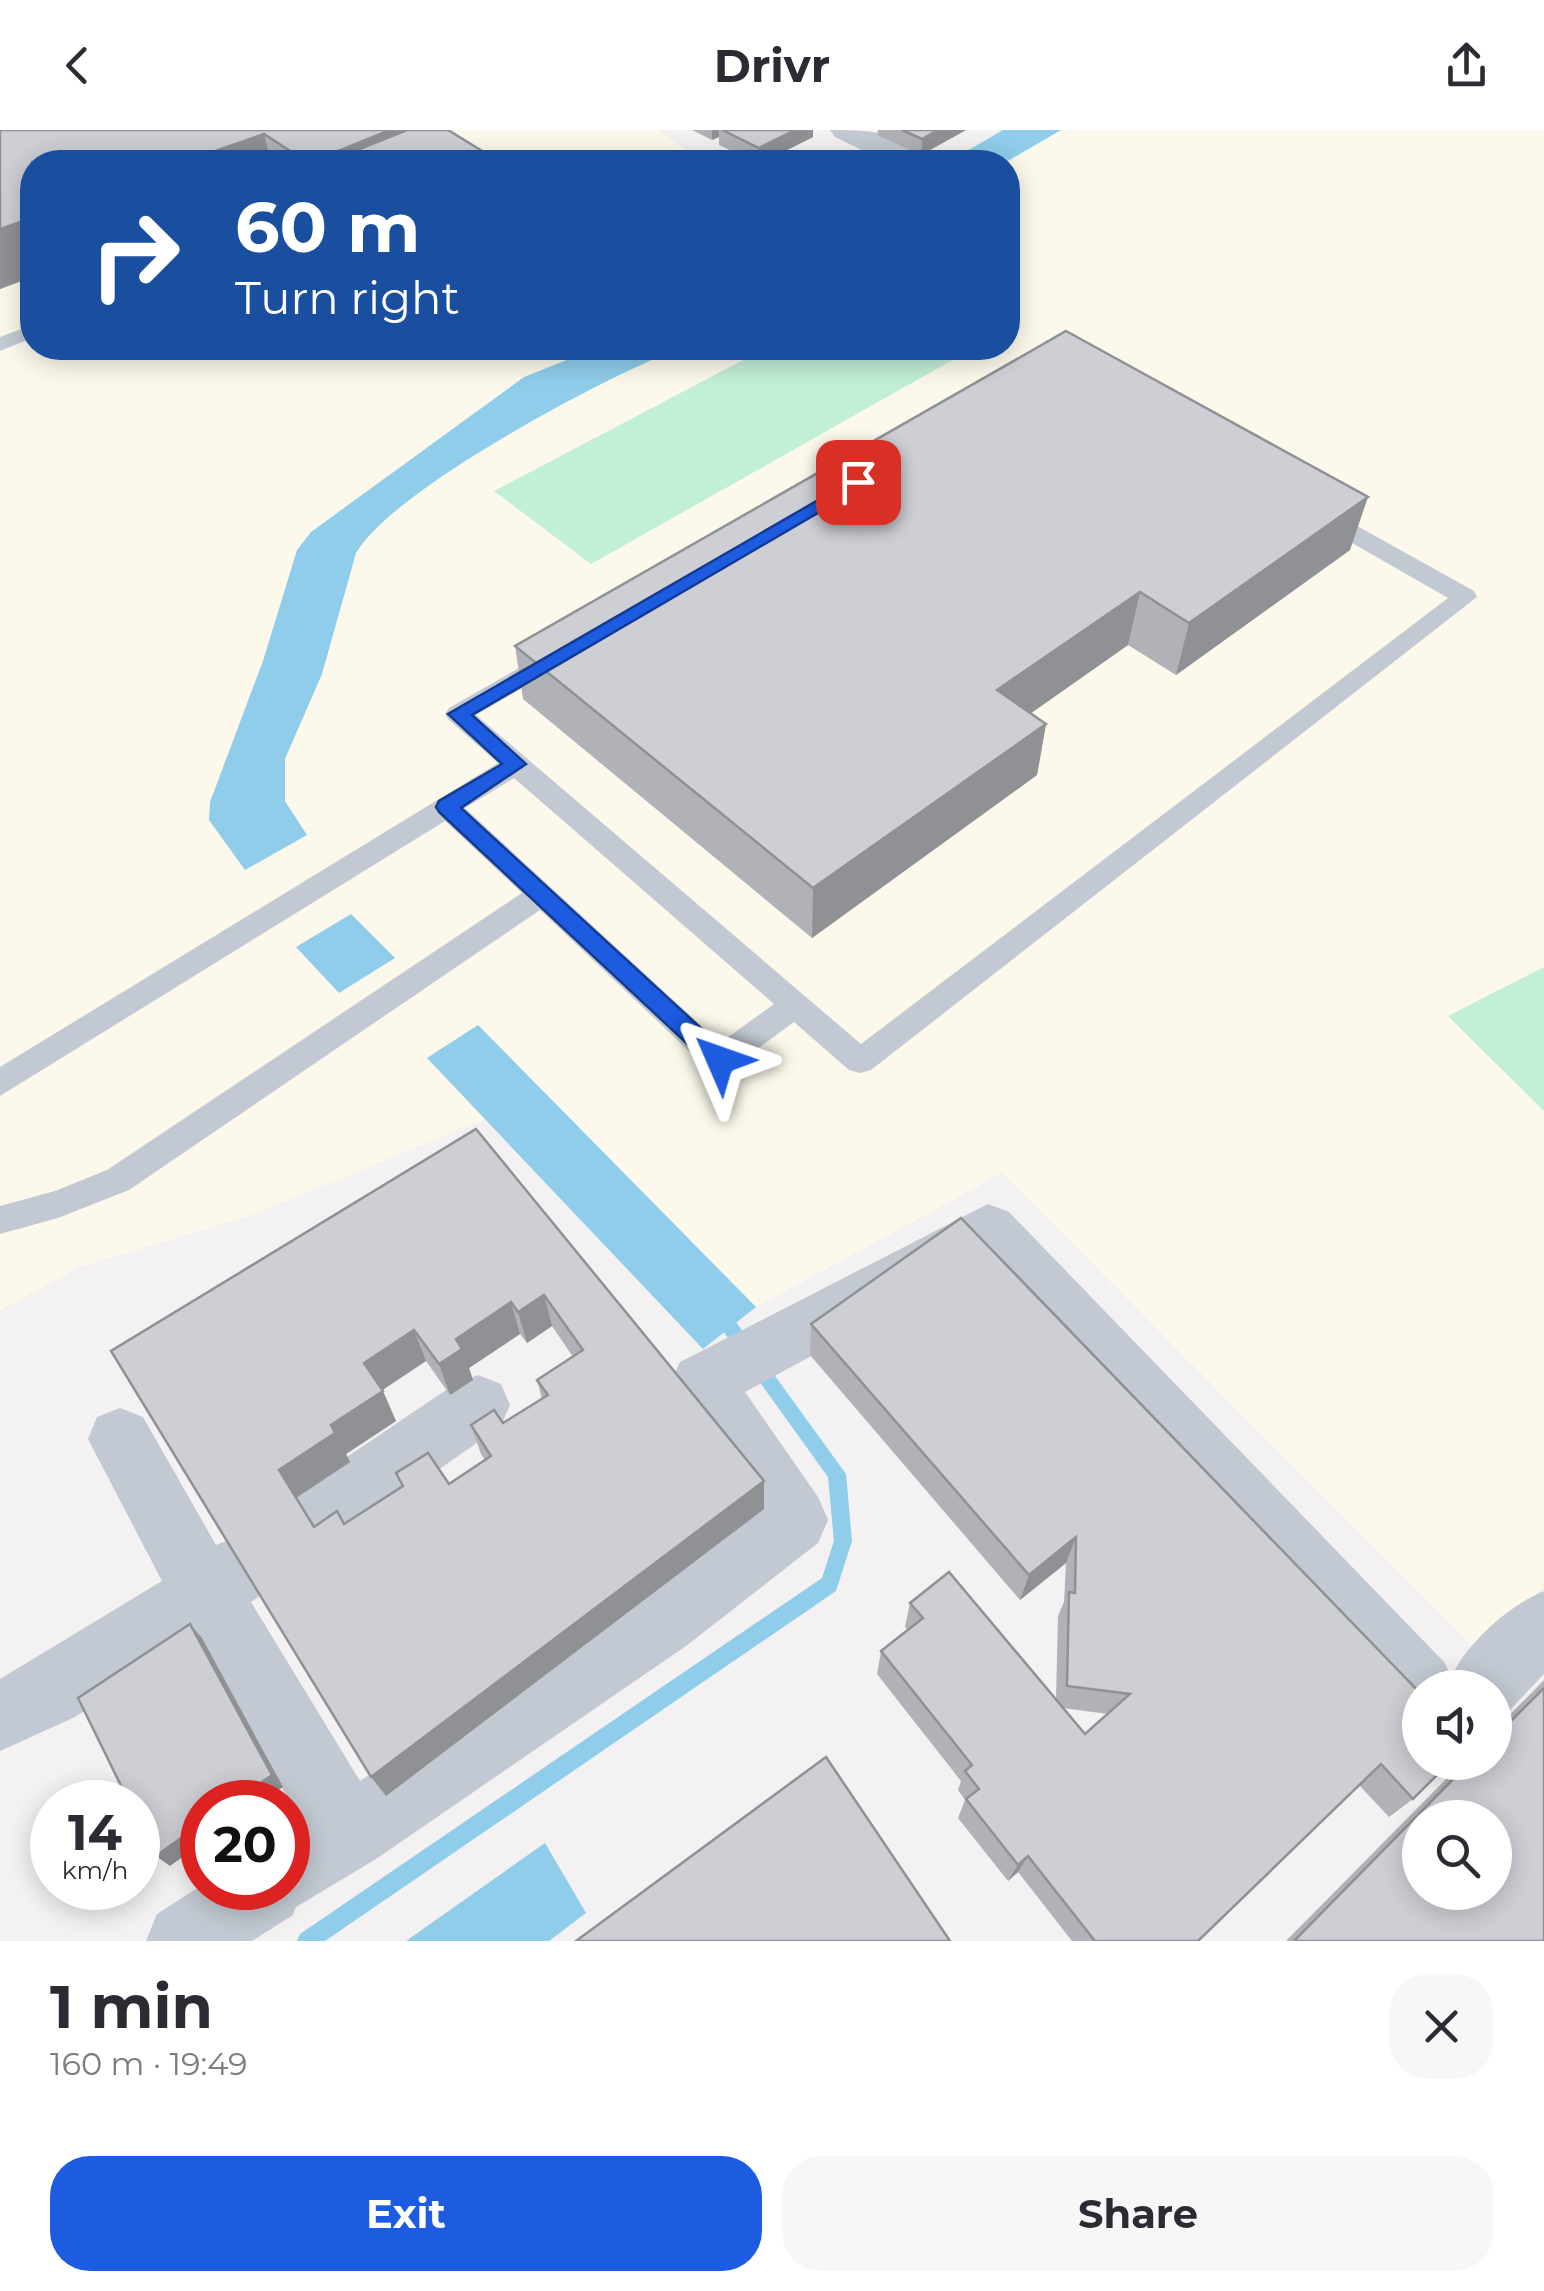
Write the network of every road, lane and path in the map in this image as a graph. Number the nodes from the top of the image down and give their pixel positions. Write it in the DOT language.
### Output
graph roads {
  1 [pos="847,130"];
  2 [pos="888,150"];
  3 [pos="516,764"];
  4 [pos="447,807"];
  5 [pos="542,894"];
  6 [pos="795,1005"];
  7 [pos="0,1082"];
  8 [pos="0,1220"];
  9 [pos="478,1405"];
  10 [pos="120,1439"];
  11 [pos="312,1519"];
  12 [pos="225,1580"];
  13 [pos="1544,1626"];
  14 [pos="1403,1670"];
  15 [pos="1500,1670"];
  16 [pos="0,1716"];
  17 [pos="350,1833"];
  18 [pos="310,1859"];
  19 [pos="232,1910"];
  20 [pos="184,1941"];
  1 -- 2 [label="street"];
  3 -- 4 [label="lane"];
  3 -- 6 [label="lane"];
  3 -- 6 [label="lane"];
  4 -- 5 [label="lane"];
  4 -- 7 [label="lane"];
  5 -- 6 [label="lane"];
  5 -- 8 [label="lane"];
  9 -- 11 [label="street"];
  10 -- 12 [label="street"];
  12 -- 16 [label="street"];
  12 -- 17 [label="street"];
  13 -- 15 [label="street"];
  14 -- 17 [label="street"];
  17 -- 18 [label="street"];
  19 -- 20 [label="street"];
}
